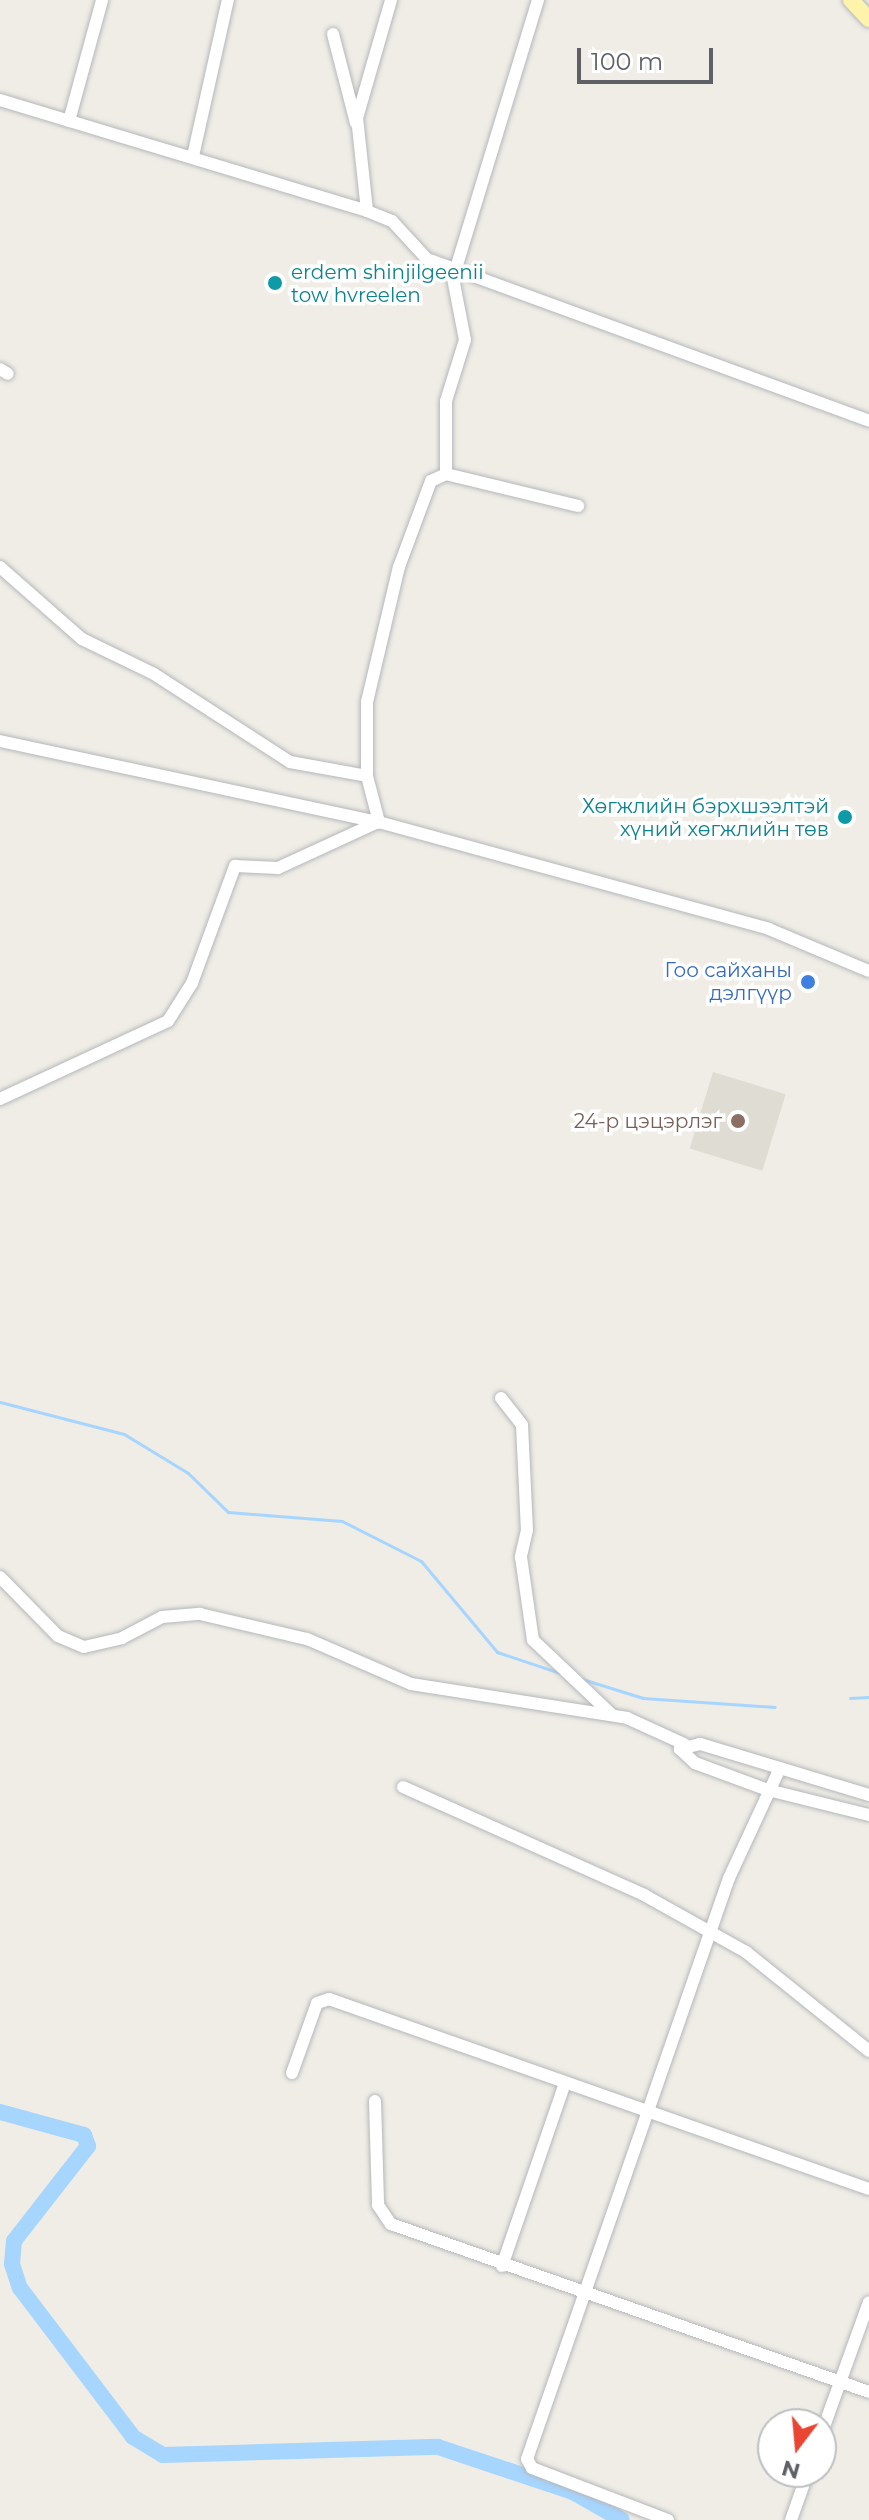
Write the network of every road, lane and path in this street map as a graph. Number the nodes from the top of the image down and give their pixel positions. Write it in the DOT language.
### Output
graph roads {
  1 [pos="102,0"];
  2 [pos="228,0"];
  3 [pos="391,0"];
  4 [pos="538,0"];
  5 [pos="851,0"];
  6 [pos="869,19"];
  7 [pos="333,34"];
  8 [pos="0,100"];
  9 [pos="69,121"];
  10 [pos="357,126"];
  11 [pos="193,156"];
  12 [pos="367,211"];
  13 [pos="458,269"];
  14 [pos="869,421"];
  15 [pos="446,474"];
  16 [pos="578,506"];
  17 [pos="0,567"];
  18 [pos="0,741"];
  19 [pos="367,776"];
  20 [pos="379,822"];
  21 [pos="869,971"];
  22 [pos="0,1099"];
  23 [pos="501,1398"];
  24 [pos="0,1577"];
  25 [pos="615,1717"];
  26 [pos="684,1744"];
  27 [pos="780,1768"];
  28 [pos="403,1787"];
  29 [pos="768,1790"];
  30 [pos="869,1795"];
  31 [pos="869,1815"];
  32 [pos="710,1933"];
  33 [pos="869,2051"];
  34 [pos="292,2073"];
  35 [pos="565,2083"];
  36 [pos="375,2101"];
  37 [pos="651,2112"];
  38 [pos="869,2189"];
  39 [pos="502,2266"];
  40 [pos="588,2297"];
  41 [pos="869,2302"];
  42 [pos="839,2382"];
  43 [pos="869,2392"];
  44 [pos="830,2408"];
  45 [pos="802,2488"];
  46 [pos="668,2520"];
  47 [pos="791,2520"];
  1 -- 9 [label="street"];
  2 -- 11 [label="street"];
  3 -- 10 [label="street"];
  4 -- 13 [label="street"];
  5 -- 6 [label="main road"];
  7 -- 10 [label="street"];
  8 -- 9 [label="street"];
  9 -- 11 [label="street"];
  10 -- 12 [label="street"];
  11 -- 12 [label="street"];
  12 -- 13 [label="street"];
  13 -- 14 [label="street"];
  13 -- 15 [label="street"];
  15 -- 16 [label="street"];
  15 -- 19 [label="street"];
  17 -- 19 [label="street"];
  18 -- 20 [label="street"];
  19 -- 20 [label="street"];
  20 -- 21 [label="street"];
  20 -- 22 [label="street"];
  23 -- 25 [label="street"];
  24 -- 25 [label="street"];
  25 -- 26 [label="street"];
  26 -- 27 [label="street"];
  26 -- 29 [label="street"];
  27 -- 29 [label="street"];
  27 -- 30 [label="street"];
  28 -- 32 [label="street"];
  29 -- 31 [label="street"];
  29 -- 32 [label="street"];
  32 -- 33 [label="street"];
  32 -- 37 [label="street"];
  34 -- 35 [label="street"];
  35 -- 37 [label="street"];
  35 -- 39 [label="street"];
  36 -- 39 [label="street"];
  37 -- 38 [label="street"];
  37 -- 40 [label="street"];
  39 -- 40 [label="street"];
  40 -- 42 [label="street"];
  40 -- 46 [label="street"];
  41 -- 42 [label="street"];
  42 -- 43 [label="street"];
  42 -- 44 [label="street"];
  45 -- 47 [label="street"];
}
